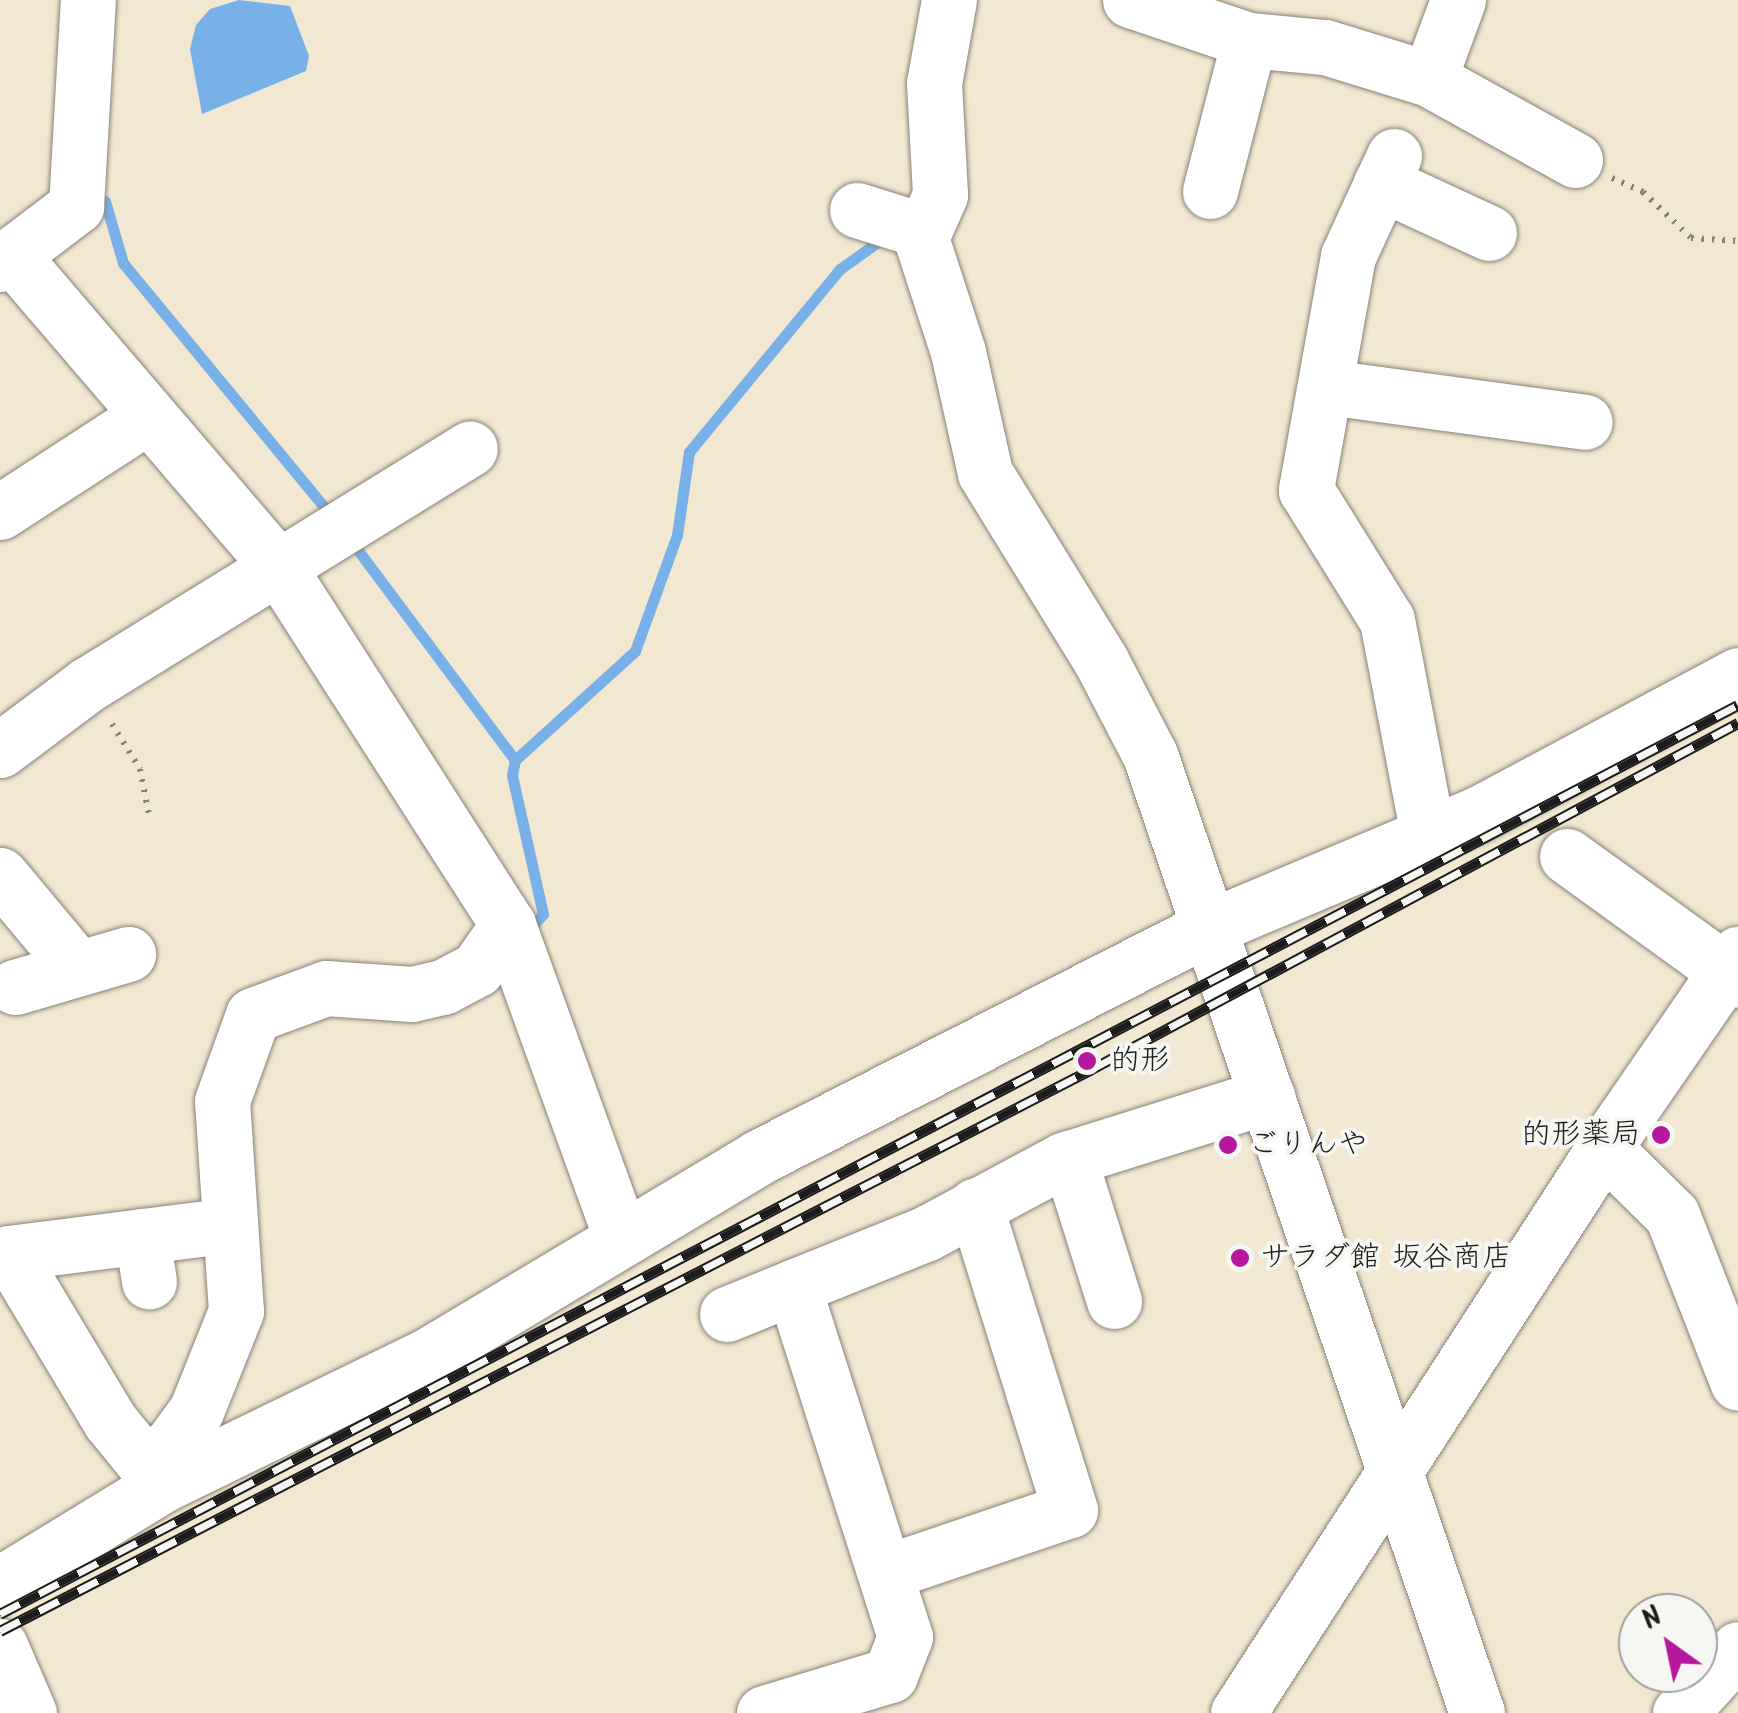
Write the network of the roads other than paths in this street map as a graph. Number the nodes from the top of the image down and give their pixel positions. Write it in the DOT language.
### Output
graph roads {
  1 [pos="88,0"];
  2 [pos="950,0"];
  3 [pos="1130,0"];
  4 [pos="1458,0"];
  5 [pos="1249,40"];
  6 [pos="1430,79"];
  7 [pos="1575,160"];
  8 [pos="1210,192"];
  9 [pos="1488,233"];
  10 [pos="6,260"];
  11 [pos="1327,386"];
  12 [pos="148,416"];
  13 [pos="1585,422"];
  14 [pos="470,448"];
  15 [pos="0,512"];
  16 [pos="277,566"];
  17 [pos="1738,675"];
  18 [pos="0,750"];
  19 [pos="1428,834"];
  20 [pos="1566,856"];
  21 [pos="0,875"];
  22 [pos="1210,926"];
  23 [pos="516,942"];
  24 [pos="1734,968"];
  25 [pos="16,987"];
  26 [pos="1267,1096"];
  27 [pos="1604,1148"];
  28 [pos="1069,1158"];
  29 [pos="975,1205"];
  30 [pos="206,1228"];
  31 [pos="621,1236"];
  32 [pos="793,1288"];
  33 [pos="1114,1300"];
  34 [pos="727,1314"];
  35 [pos="1738,1383"];
  36 [pos="151,1472"];
  37 [pos="1394,1478"];
  38 [pos="27,1559"];
  39 [pos="887,1572"];
  40 [pos="0,1646"];
  41 [pos="1738,1649"];
  42 [pos="29,1713"];
  43 [pos="764,1713"];
  44 [pos="1238,1713"];
  45 [pos="1477,1713"];
  46 [pos="1680,1713"];
  1 -- 10 [label="main road"];
  2 -- 22 [label="main road"];
  3 -- 5 [label="main road"];
  4 -- 6 [label="main road"];
  5 -- 6 [label="main road"];
  5 -- 8 [label="main road"];
  6 -- 7 [label="main road"];
  9 -- 11 [label="main road"];
  10 -- 12 [label="main road"];
  11 -- 13 [label="main road"];
  11 -- 19 [label="main road"];
  12 -- 15 [label="main road"];
  12 -- 16 [label="main road"];
  14 -- 16 [label="main road"];
  16 -- 18 [label="main road"];
  16 -- 23 [label="main road"];
  17 -- 19 [label="main road"];
  19 -- 22 [label="main road"];
  20 -- 24 [label="main road"];
  21 -- 25 [label="main road"];
  22 -- 26 [label="main road"];
  22 -- 31 [label="main road"];
  23 -- 31 [label="main road"];
  23 -- 36 [label="main road"];
  24 -- 27 [label="main road"];
  26 -- 28 [label="main road"];
  26 -- 37 [label="main road"];
  27 -- 35 [label="main road"];
  27 -- 37 [label="main road"];
  28 -- 29 [label="main road"];
  28 -- 33 [label="main road"];
  29 -- 32 [label="main road"];
  29 -- 39 [label="main road"];
  30 -- 36 [label="main road"];
  31 -- 36 [label="main road"];
  32 -- 34 [label="main road"];
  32 -- 39 [label="main road"];
  36 -- 38 [label="main road"];
  37 -- 44 [label="main road"];
  37 -- 45 [label="main road"];
  39 -- 43 [label="main road"];
  40 -- 42 [label="main road"];
  41 -- 46 [label="main road"];
}
